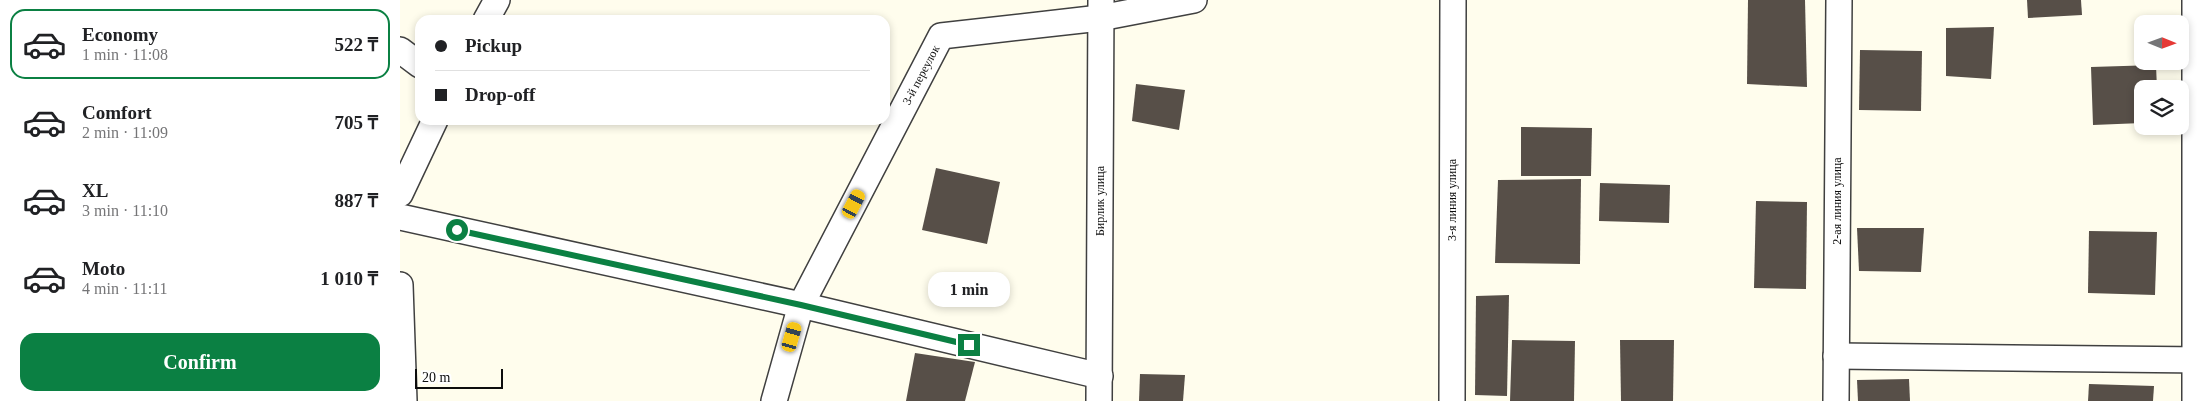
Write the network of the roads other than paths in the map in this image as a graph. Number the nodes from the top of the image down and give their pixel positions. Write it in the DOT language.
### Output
graph roads {
  1 [pos="497,0"];
  2 [pos="1194,0"];
  3 [pos="1453,0"];
  4 [pos="1839,0"];
  5 [pos="2195,0"];
  6 [pos="1100,9"];
  7 [pos="489,15"];
  8 [pos="400,50"];
  9 [pos="415,61"];
  10 [pos="432,125"];
  11 [pos="400,194"];
  12 [pos="400,217"];
  13 [pos="400,285"];
  14 [pos="801,305"];
  15 [pos="1836,356"];
  16 [pos="2200,360"];
  17 [pos="1100,376"];
  18 [pos="404,401"];
  19 [pos="774,401"];
  20 [pos="1099,401"];
  21 [pos="1452,401"];
  22 [pos="1836,401"];
  23 [pos="2196,401"];
  1 -- 7 [label="street"];
  2 -- 6 [label="street, 3-й переулок"];
  3 -- 21 [label="street, 3-я линия улица"];
  4 -- 15 [label="street, 2-ая линия улица"];
  5 -- 16 [label="street"];
  6 -- 14 [label="street, 3-й переулок"];
  6 -- 17 [label="street, Бирлик улица"];
  8 -- 9 [label="street"];
  10 -- 11 [label="street"];
  12 -- 14 [label="street"];
  13 -- 18 [label="street"];
  14 -- 17 [label="street"];
  14 -- 19 [label="street, 3-й переулок"];
  15 -- 16 [label="street"];
  15 -- 22 [label="street, 2-ая линия улица"];
  16 -- 23 [label="street"];
  17 -- 20 [label="street, Бирлик улица"];
}
